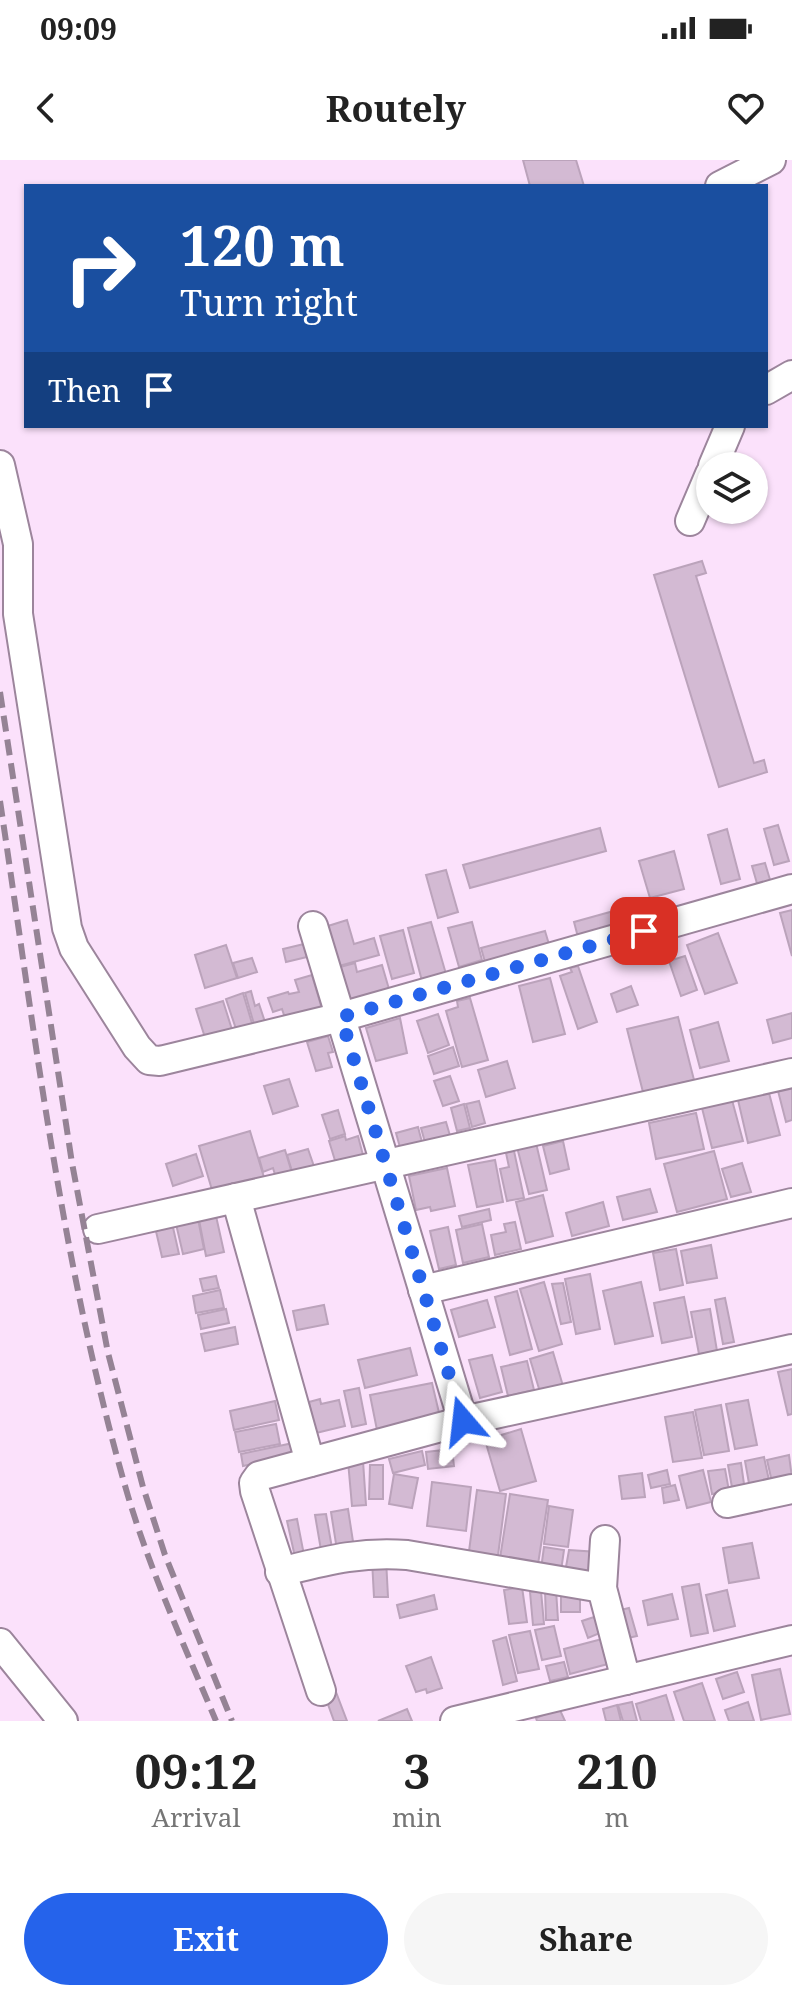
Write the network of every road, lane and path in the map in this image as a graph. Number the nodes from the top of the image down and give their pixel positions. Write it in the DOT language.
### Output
graph roads {
  1 [pos="771,160"];
  2 [pos="724,184"];
  3 [pos="792,375"];
  4 [pos="768,389"];
  5 [pos="729,428"];
  6 [pos="719,452"];
  7 [pos="0,465"];
  8 [pos="696,507"];
  9 [pos="690,521"];
  10 [pos="792,889"];
  11 [pos="313,926"];
  12 [pos="341,1017"];
  13 [pos="792,1073"];
  14 [pos="385,1164"];
  15 [pos="236,1198"];
  16 [pos="792,1203"];
  17 [pos="98,1229"];
  18 [pos="423,1290"];
  19 [pos="792,1349"];
  20 [pos="463,1421"];
  21 [pos="310,1462"];
  22 [pos="792,1489"];
  23 [pos="727,1503"];
  24 [pos="605,1540"];
  25 [pos="280,1572"];
  26 [pos="602,1588"];
  27 [pos="792,1640"];
  28 [pos="0,1643"];
  29 [pos="626,1680"];
  30 [pos="321,1691"];
  31 [pos="63,1721"];
  32 [pos="455,1721"];
  1 -- 2 [label="street"];
  3 -- 4 [label="street"];
  5 -- 6 [label="street"];
  7 -- 12 [label="street"];
  8 -- 9 [label="street"];
  10 -- 12 [label="street"];
  11 -- 12 [label="street"];
  12 -- 14 [label="street"];
  13 -- 14 [label="street"];
  14 -- 15 [label="street"];
  14 -- 18 [label="street"];
  15 -- 17 [label="street"];
  15 -- 21 [label="street"];
  16 -- 18 [label="street"];
  18 -- 20 [label="street"];
  19 -- 20 [label="street"];
  20 -- 21 [label="street"];
  21 -- 25 [label="street"];
  22 -- 23 [label="street"];
  24 -- 26 [label="street"];
  25 -- 26 [label="street"];
  25 -- 30 [label="street"];
  26 -- 29 [label="street"];
  27 -- 29 [label="street"];
  28 -- 31 [label="street"];
  29 -- 32 [label="street"];
}
